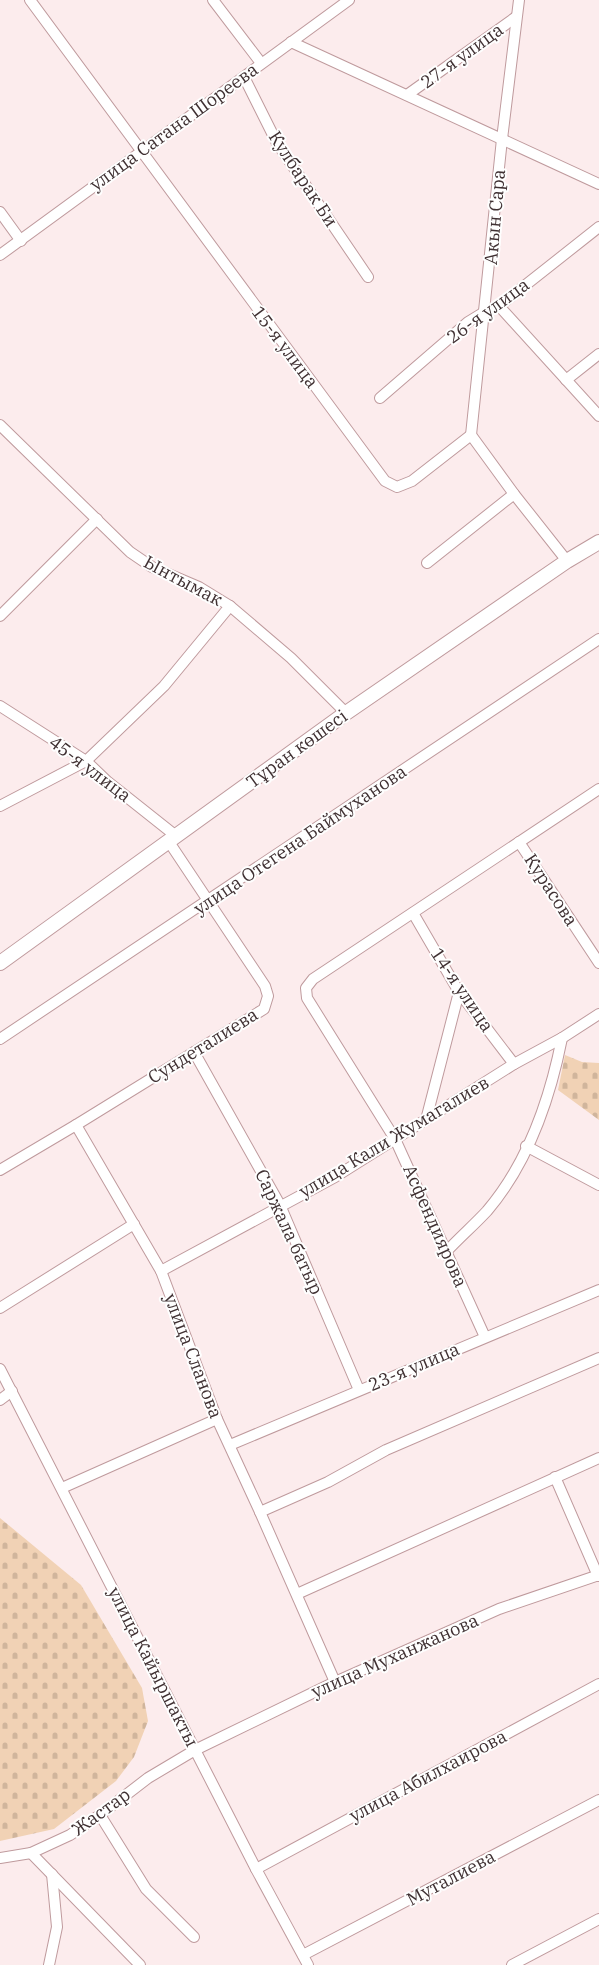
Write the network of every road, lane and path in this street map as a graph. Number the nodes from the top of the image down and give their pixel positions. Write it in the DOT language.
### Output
graph roads {
  1 [pos="30,0"];
  2 [pos="213,0"];
  3 [pos="349,0"];
  4 [pos="519,0"];
  5 [pos="516,17"];
  6 [pos="291,42"];
  7 [pos="261,64"];
  8 [pos="244,77"];
  9 [pos="407,95"];
  10 [pos="502,139"];
  11 [pos="141,152"];
  12 [pos="599,184"];
  13 [pos="0,212"];
  14 [pos="599,227"];
  15 [pos="21,240"];
  16 [pos="0,255"];
  17 [pos="368,278"];
  18 [pos="499,306"];
  19 [pos="486,311"];
  20 [pos="599,354"];
  21 [pos="566,380"];
  22 [pos="380,398"];
  23 [pos="599,416"];
  24 [pos="0,426"];
  25 [pos="472,435"];
  26 [pos="514,494"];
  27 [pos="97,519"];
  28 [pos="599,542"];
  29 [pos="567,561"];
  30 [pos="427,563"];
  31 [pos="230,606"];
  32 [pos="0,616"];
  33 [pos="599,639"];
  34 [pos="0,706"];
  35 [pos="346,713"];
  36 [pos="86,761"];
  37 [pos="599,790"];
  38 [pos="0,806"];
  39 [pos="172,839"];
  40 [pos="520,842"];
  41 [pos="208,901"];
  42 [pos="413,913"];
  43 [pos="0,962"];
  44 [pos="599,963"];
  45 [pos="458,992"];
  46 [pos="599,1014"];
  47 [pos="0,1038"];
  48 [pos="562,1038"];
  49 [pos="194,1052"];
  50 [pos="514,1064"];
  51 [pos="426,1120"];
  52 [pos="76,1125"];
  53 [pos="395,1139"];
  54 [pos="526,1146"];
  55 [pos="0,1170"];
  56 [pos="599,1185"];
  57 [pos="280,1205"];
  58 [pos="134,1224"];
  59 [pos="446,1252"];
  60 [pos="161,1271"];
  61 [pos="599,1290"];
  62 [pos="0,1308"];
  63 [pos="485,1337"];
  64 [pos="599,1358"];
  65 [pos="0,1368"];
  66 [pos="359,1390"];
  67 [pos="12,1391"];
  68 [pos="0,1400"];
  69 [pos="217,1419"];
  70 [pos="230,1445"];
  71 [pos="599,1458"];
  72 [pos="555,1478"];
  73 [pos="62,1488"];
  74 [pos="260,1512"];
  75 [pos="598,1576"];
  76 [pos="297,1594"];
  77 [pos="336,1682"];
  78 [pos="599,1684"];
  79 [pos="195,1750"];
  80 [pos="599,1800"];
  81 [pos="100,1815"];
  82 [pos="31,1853"];
  83 [pos="0,1858"];
  84 [pos="256,1868"];
  85 [pos="52,1874"];
  86 [pos="599,1919"];
  87 [pos="194,1937"];
  88 [pos="303,1955"];
  89 [pos="49,1965"];
  90 [pos="140,1965"];
  91 [pos="308,1965"];
  92 [pos="512,1965"];
  1 -- 11 [label="street, 15-я улица"];
  2 -- 7 [label="street"];
  3 -- 6 [label="street, улица Сатана Шореева"];
  4 -- 5 [label="street, Акын Сара"];
  5 -- 9 [label="street, 27-я улица"];
  5 -- 10 [label="street, Акын Сара"];
  6 -- 7 [label="street, улица Сатана Шореева"];
  6 -- 9 [label="street"];
  7 -- 8 [label="street, улица Сатана Шореева"];
  8 -- 11 [label="street, улица Сатана Шореева"];
  8 -- 17 [label="street, Кулбарак Би"];
  9 -- 10 [label="street"];
  10 -- 12 [label="street"];
  10 -- 19 [label="street, Акын Сара"];
  11 -- 15 [label="street, улица Сатана Шореева"];
  11 -- 25 [label="street, 15-я улица"];
  13 -- 15 [label="street"];
  14 -- 18 [label="street, 26-я улица"];
  15 -- 16 [label="street, улица Сатана Шореева"];
  18 -- 19 [label="street, 26-я улица"];
  18 -- 21 [label="street"];
  19 -- 22 [label="street, 26-я улица"];
  19 -- 25 [label="street, Акын Сара"];
  20 -- 21 [label="street"];
  21 -- 23 [label="street"];
  24 -- 27 [label="street, Ынтымак"];
  25 -- 26 [label="street"];
  26 -- 29 [label="street"];
  26 -- 30 [label="street"];
  27 -- 31 [label="street, Ынтымак"];
  27 -- 32 [label="street"];
  28 -- 29 [label="street, Тұран көшесі"];
  29 -- 35 [label="street, Тұран көшесі"];
  31 -- 35 [label="street, Ынтымак"];
  31 -- 36 [label="street"];
  33 -- 41 [label="street, улица Отегена Баймуханова"];
  34 -- 36 [label="street, 45-я улица"];
  35 -- 39 [label="street, Тұран көшесі"];
  36 -- 38 [label="street"];
  36 -- 39 [label="street, 45-я улица"];
  37 -- 40 [label="street"];
  39 -- 41 [label="street, Сундеталиева"];
  39 -- 43 [label="street, Тұран көшесі"];
  40 -- 42 [label="street"];
  40 -- 44 [label="street, Курасова"];
  41 -- 47 [label="street, улица Отегена Баймуханова"];
  41 -- 49 [label="street, Сундеталиева"];
  42 -- 45 [label="street, 14-я улица"];
  42 -- 53 [label="street, Асфендиярова"];
  45 -- 50 [label="street, 14-я улица"];
  45 -- 51 [label="street"];
  46 -- 48 [label="street, улица Кали Жумагалиев"];
  48 -- 50 [label="street, улица Кали Жумагалиев"];
  48 -- 54 [label="street"];
  49 -- 52 [label="street, Сундеталиева"];
  49 -- 57 [label="street, Саржала батыр"];
  50 -- 51 [label="street, улица Кали Жумагалиев"];
  51 -- 53 [label="street, улица Кали Жумагалиев"];
  52 -- 55 [label="street, Сундеталиева"];
  52 -- 58 [label="street, улица Сланова"];
  53 -- 57 [label="street, улица Кали Жумагалиев"];
  53 -- 59 [label="street, Асфендиярова"];
  54 -- 56 [label="street"];
  54 -- 59 [label="street"];
  57 -- 60 [label="street, улица Кали Жумагалиев"];
  57 -- 66 [label="street, Саржала батыр"];
  58 -- 60 [label="street, улица Сланова"];
  58 -- 62 [label="street"];
  59 -- 63 [label="street, Асфендиярова"];
  60 -- 69 [label="street, улица Сланова"];
  61 -- 63 [label="street, 23-я улица"];
  63 -- 66 [label="street, 23-я улица"];
  64 -- 74 [label="street"];
  65 -- 67 [label="street, улица Кайыршакты"];
  66 -- 70 [label="street, 23-я улица"];
  67 -- 68 [label="street"];
  67 -- 73 [label="street, улица Кайыршакты"];
  69 -- 70 [label="street, улица Сланова"];
  69 -- 73 [label="street"];
  70 -- 74 [label="street, улица Сланова"];
  71 -- 72 [label="street"];
  72 -- 75 [label="street"];
  72 -- 76 [label="street"];
  73 -- 79 [label="street, улица Кайыршакты"];
  74 -- 76 [label="street, улица Сланова"];
  75 -- 77 [label="street, улица Муханжанова"];
  76 -- 77 [label="street, улица Сланова"];
  77 -- 79 [label="street, улица Муханжанова"];
  78 -- 84 [label="street, улица Абилхаирова"];
  79 -- 81 [label="street, Жастар"];
  79 -- 84 [label="street, улица Кайыршакты"];
  80 -- 88 [label="street, Муталиева"];
  81 -- 82 [label="street, Жастар"];
  81 -- 87 [label="street"];
  82 -- 83 [label="street, Жастар"];
  82 -- 85 [label="street"];
  84 -- 88 [label="street, улица Кайыршакты"];
  85 -- 89 [label="street"];
  85 -- 90 [label="street"];
  86 -- 92 [label="street"];
  88 -- 91 [label="street, улица Кайыршакты"];
}
